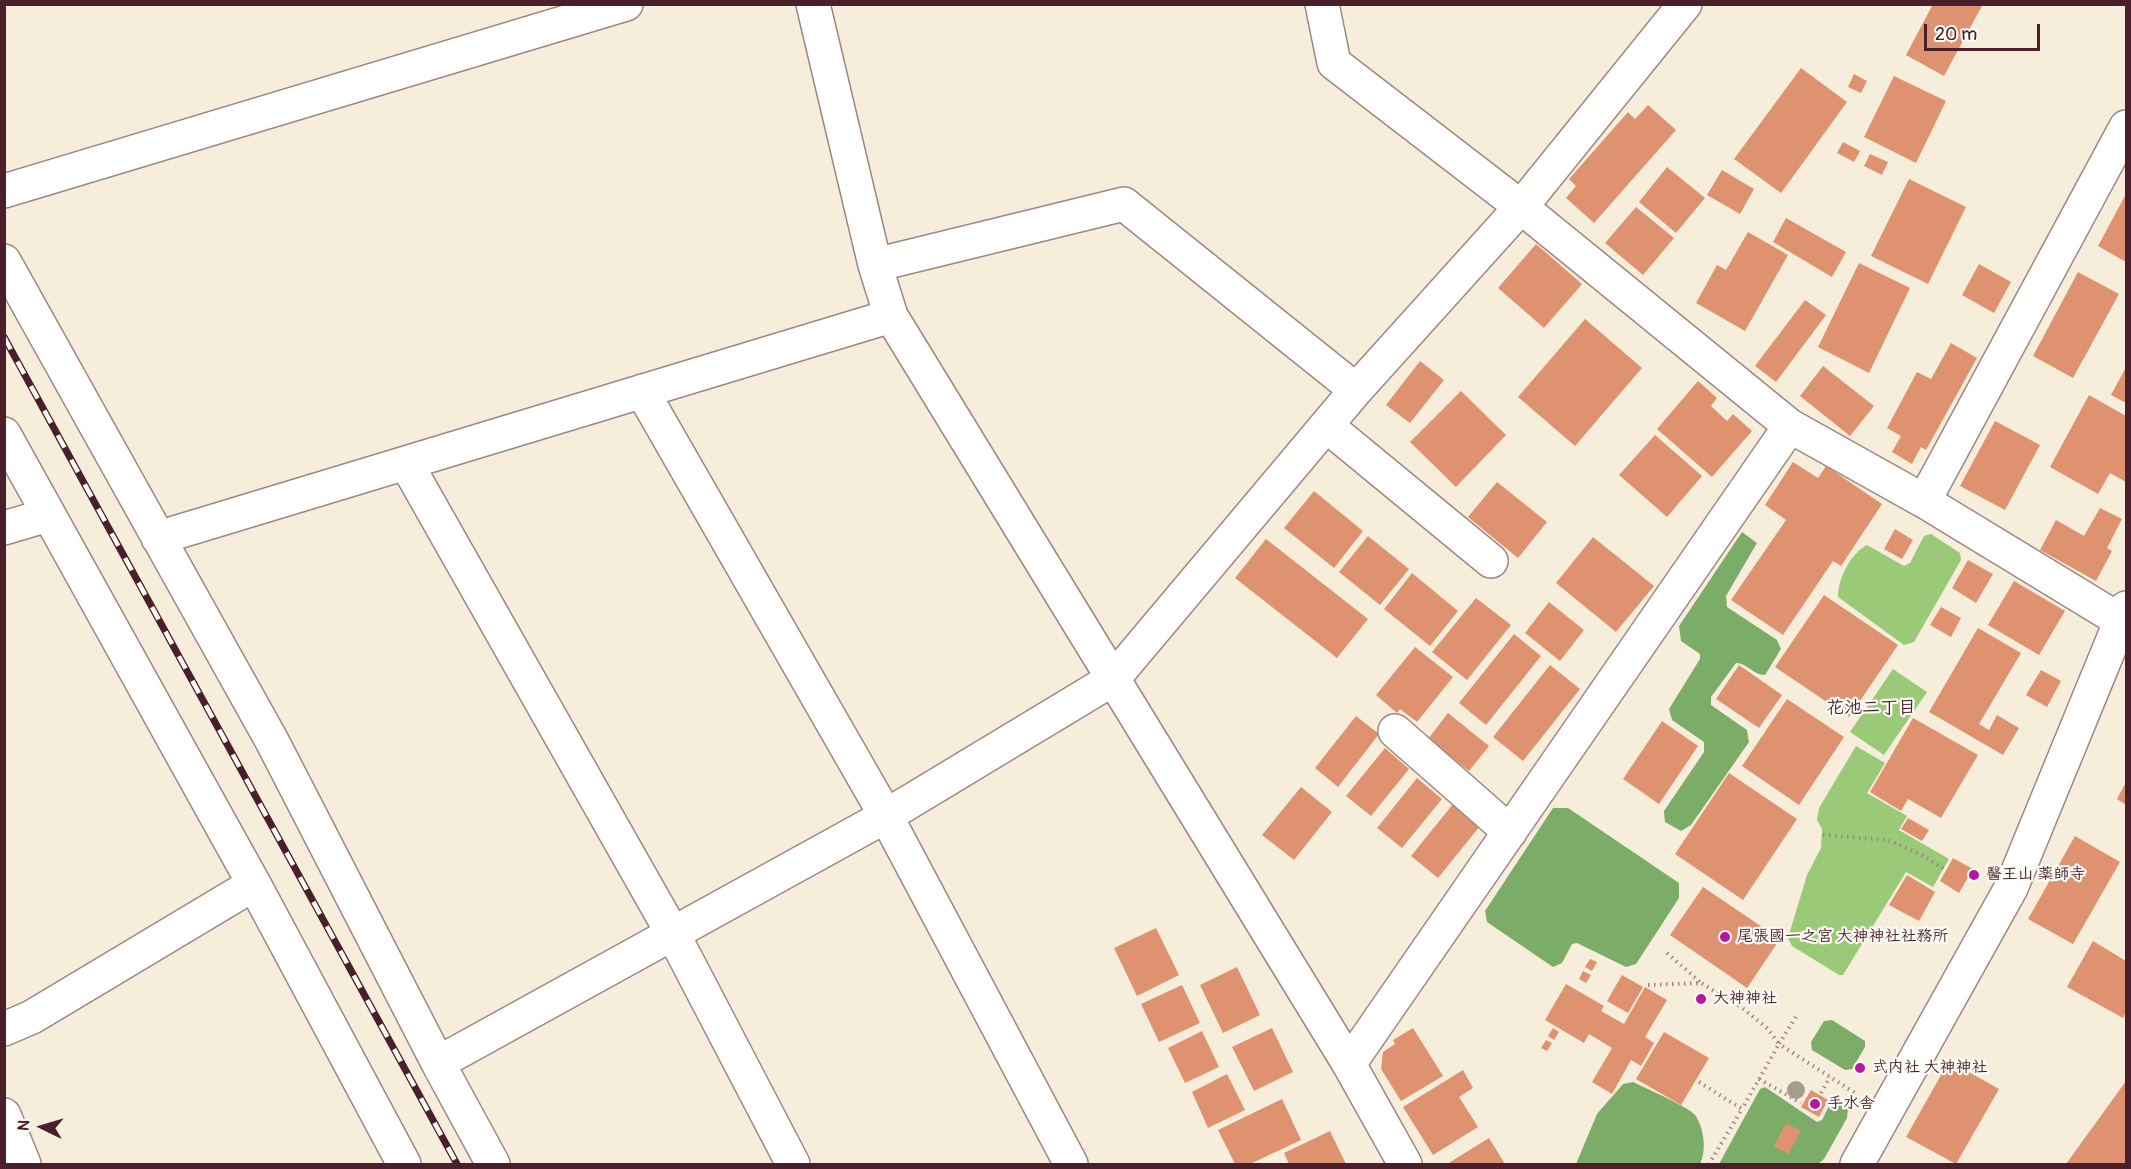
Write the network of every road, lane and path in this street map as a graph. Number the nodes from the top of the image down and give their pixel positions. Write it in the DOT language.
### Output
graph roads {
  1 [pos="626,4"];
  2 [pos="813,4"];
  3 [pos="1322,4"];
  4 [pos="1685,4"];
  5 [pos="2127,127"];
  6 [pos="4,191"];
  7 [pos="1521,207"];
  8 [pos="4,261"];
  9 [pos="875,265"];
  10 [pos="891,316"];
  11 [pos="1356,390"];
  12 [pos="642,391"];
  13 [pos="1327,426"];
  14 [pos="1790,426"];
  15 [pos="4,434"];
  16 [pos="406,463"];
  17 [pos="1924,501"];
  18 [pos="48,515"];
  19 [pos="4,528"];
  20 [pos="158,538"];
  21 [pos="1491,561"];
  22 [pos="2125,618"];
  23 [pos="1113,679"];
  24 [pos="1395,731"];
  25 [pos="886,816"];
  26 [pos="1510,832"];
  27 [pos="1823,835"];
  28 [pos="1946,870"];
  29 [pos="254,884"];
  30 [pos="673,934"];
  31 [pos="1667,953"];
  32 [pos="1701,982"];
  33 [pos="1648,985"];
  34 [pos="1796,1017"];
  35 [pos="4,1029"];
  36 [pos="1779,1044"];
  37 [pos="438,1063"];
  38 [pos="1349,1064"];
  39 [pos="1830,1077"];
  40 [pos="1759,1079"];
  41 [pos="1699,1082"];
  42 [pos="1821,1093"];
  43 [pos="1801,1103"];
  44 [pos="1742,1109"];
  45 [pos="1886,1112"];
  46 [pos="4,1115"];
  47 [pos="24,1164"];
  48 [pos="404,1164"];
  49 [pos="493,1164"];
  50 [pos="793,1164"];
  51 [pos="1071,1164"];
  52 [pos="1403,1164"];
  53 [pos="1709,1164"];
  54 [pos="1857,1164"];
  1 -- 6 [label="street"];
  2 -- 9 [label="street"];
  3 -- 7 [label="street"];
  4 -- 7 [label="street"];
  5 -- 17 [label="street"];
  7 -- 11 [label="street"];
  7 -- 14 [label="street"];
  8 -- 20 [label="street"];
  9 -- 10 [label="street"];
  9 -- 11 [label="street"];
  10 -- 12 [label="street"];
  10 -- 23 [label="street"];
  11 -- 13 [label="street"];
  12 -- 16 [label="street"];
  12 -- 25 [label="street"];
  13 -- 21 [label="street"];
  13 -- 23 [label="street"];
  14 -- 17 [label="street"];
  14 -- 26 [label="street"];
  15 -- 18 [label="street"];
  16 -- 20 [label="street"];
  16 -- 30 [label="street"];
  17 -- 22 [label="street"];
  18 -- 19 [label="street"];
  18 -- 29 [label="street"];
  20 -- 37 [label="street"];
  22 -- 45 [label="street"];
  23 -- 25 [label="street"];
  23 -- 38 [label="street"];
  24 -- 26 [label="street"];
  25 -- 30 [label="street"];
  25 -- 51 [label="street"];
  26 -- 38 [label="street"];
  27 -- 28 [label="path"];
  29 -- 35 [label="street"];
  29 -- 48 [label="street"];
  30 -- 37 [label="street"];
  30 -- 50 [label="street"];
  31 -- 32 [label="path"];
  32 -- 33 [label="path"];
  32 -- 36 [label="path"];
  34 -- 36 [label="path"];
  36 -- 39 [label="path"];
  36 -- 40 [label="path"];
  37 -- 49 [label="street"];
  38 -- 52 [label="street"];
  39 -- 42 [label="path"];
  39 -- 45 [label="path"];
  40 -- 43 [label="path"];
  40 -- 44 [label="path"];
  41 -- 44 [label="path"];
  44 -- 53 [label="path"];
  45 -- 54 [label="street"];
  46 -- 47 [label="street"];
}
